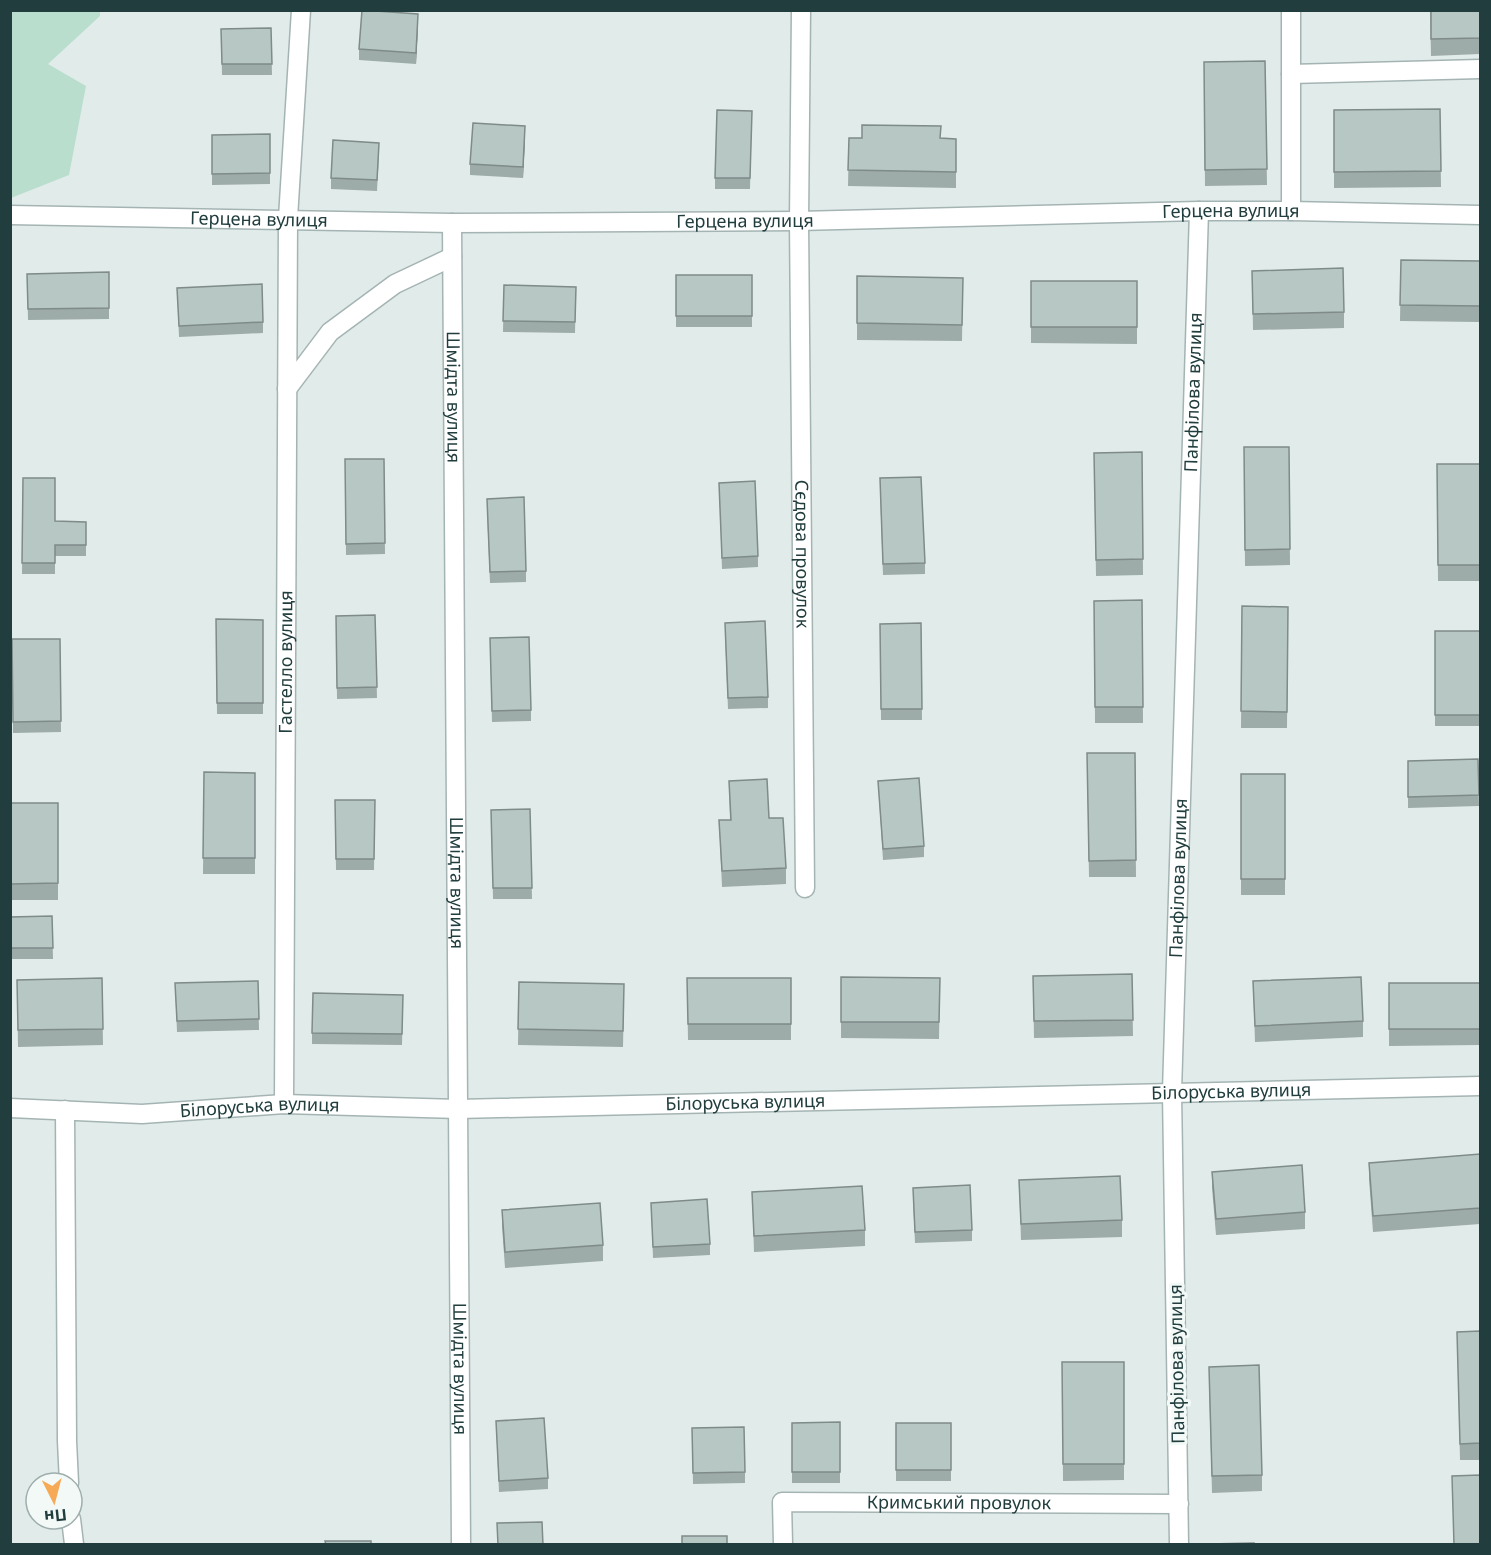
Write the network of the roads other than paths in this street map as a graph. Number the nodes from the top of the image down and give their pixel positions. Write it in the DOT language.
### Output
graph roads {
  1 [pos="301,10"];
  2 [pos="801,10"];
  3 [pos="1291,10"];
  4 [pos="1480,69"];
  5 [pos="1291,74"];
  6 [pos="1199,211"];
  7 [pos="1291,211"];
  8 [pos="10,214"];
  9 [pos="1480,215"];
  10 [pos="288,218"];
  11 [pos="799,221"];
  12 [pos="452,223"];
  13 [pos="452,257"];
  14 [pos="287,389"];
  15 [pos="805,888"];
  16 [pos="1480,1086"];
  17 [pos="1172,1092"];
  18 [pos="284,1104"];
  19 [pos="10,1108"];
  20 [pos="459,1109"];
  21 [pos="65,1110"];
  22 [pos="68,1471"];
  23 [pos="1179,1504"];
  24 [pos="461,1545"];
  25 [pos="783,1545"];
  26 [pos="1179,1545"];
  1 -- 10 [label="street, Гастелло вулиця"];
  2 -- 11 [label="street, Сєдова провулок"];
  3 -- 5 [label="street"];
  4 -- 5 [label="street"];
  5 -- 7 [label="street"];
  6 -- 7 [label="street, Герцена вулиця"];
  6 -- 11 [label="street, Герцена вулиця"];
  6 -- 17 [label="street, Панфілова вулиця"];
  7 -- 9 [label="street, Герцена вулиця"];
  8 -- 10 [label="street, Герцена вулиця"];
  10 -- 12 [label="street, Герцена вулиця"];
  10 -- 14 [label="street, Гастелло вулиця"];
  11 -- 12 [label="street, Герцена вулиця"];
  11 -- 15 [label="street, Сєдова провулок"];
  12 -- 13 [label="street, Шмідта вулиця"];
  13 -- 14 [label="street"];
  13 -- 20 [label="street, Шмідта вулиця"];
  14 -- 18 [label="street, Гастелло вулиця"];
  16 -- 17 [label="street, Білоруська вулиця"];
  17 -- 20 [label="street, Білоруська вулиця"];
  17 -- 23 [label="street, Панфілова вулиця"];
  18 -- 20 [label="street, Білоруська вулиця"];
  18 -- 21 [label="street, Білоруська вулиця"];
  19 -- 21 [label="street, Білоруська вулиця"];
  20 -- 24 [label="street, Шмідта вулиця"];
  21 -- 22 [label="street"];
  23 -- 25 [label="street, Кримський провулок"];
  23 -- 26 [label="street, Панфілова вулиця"];
}
